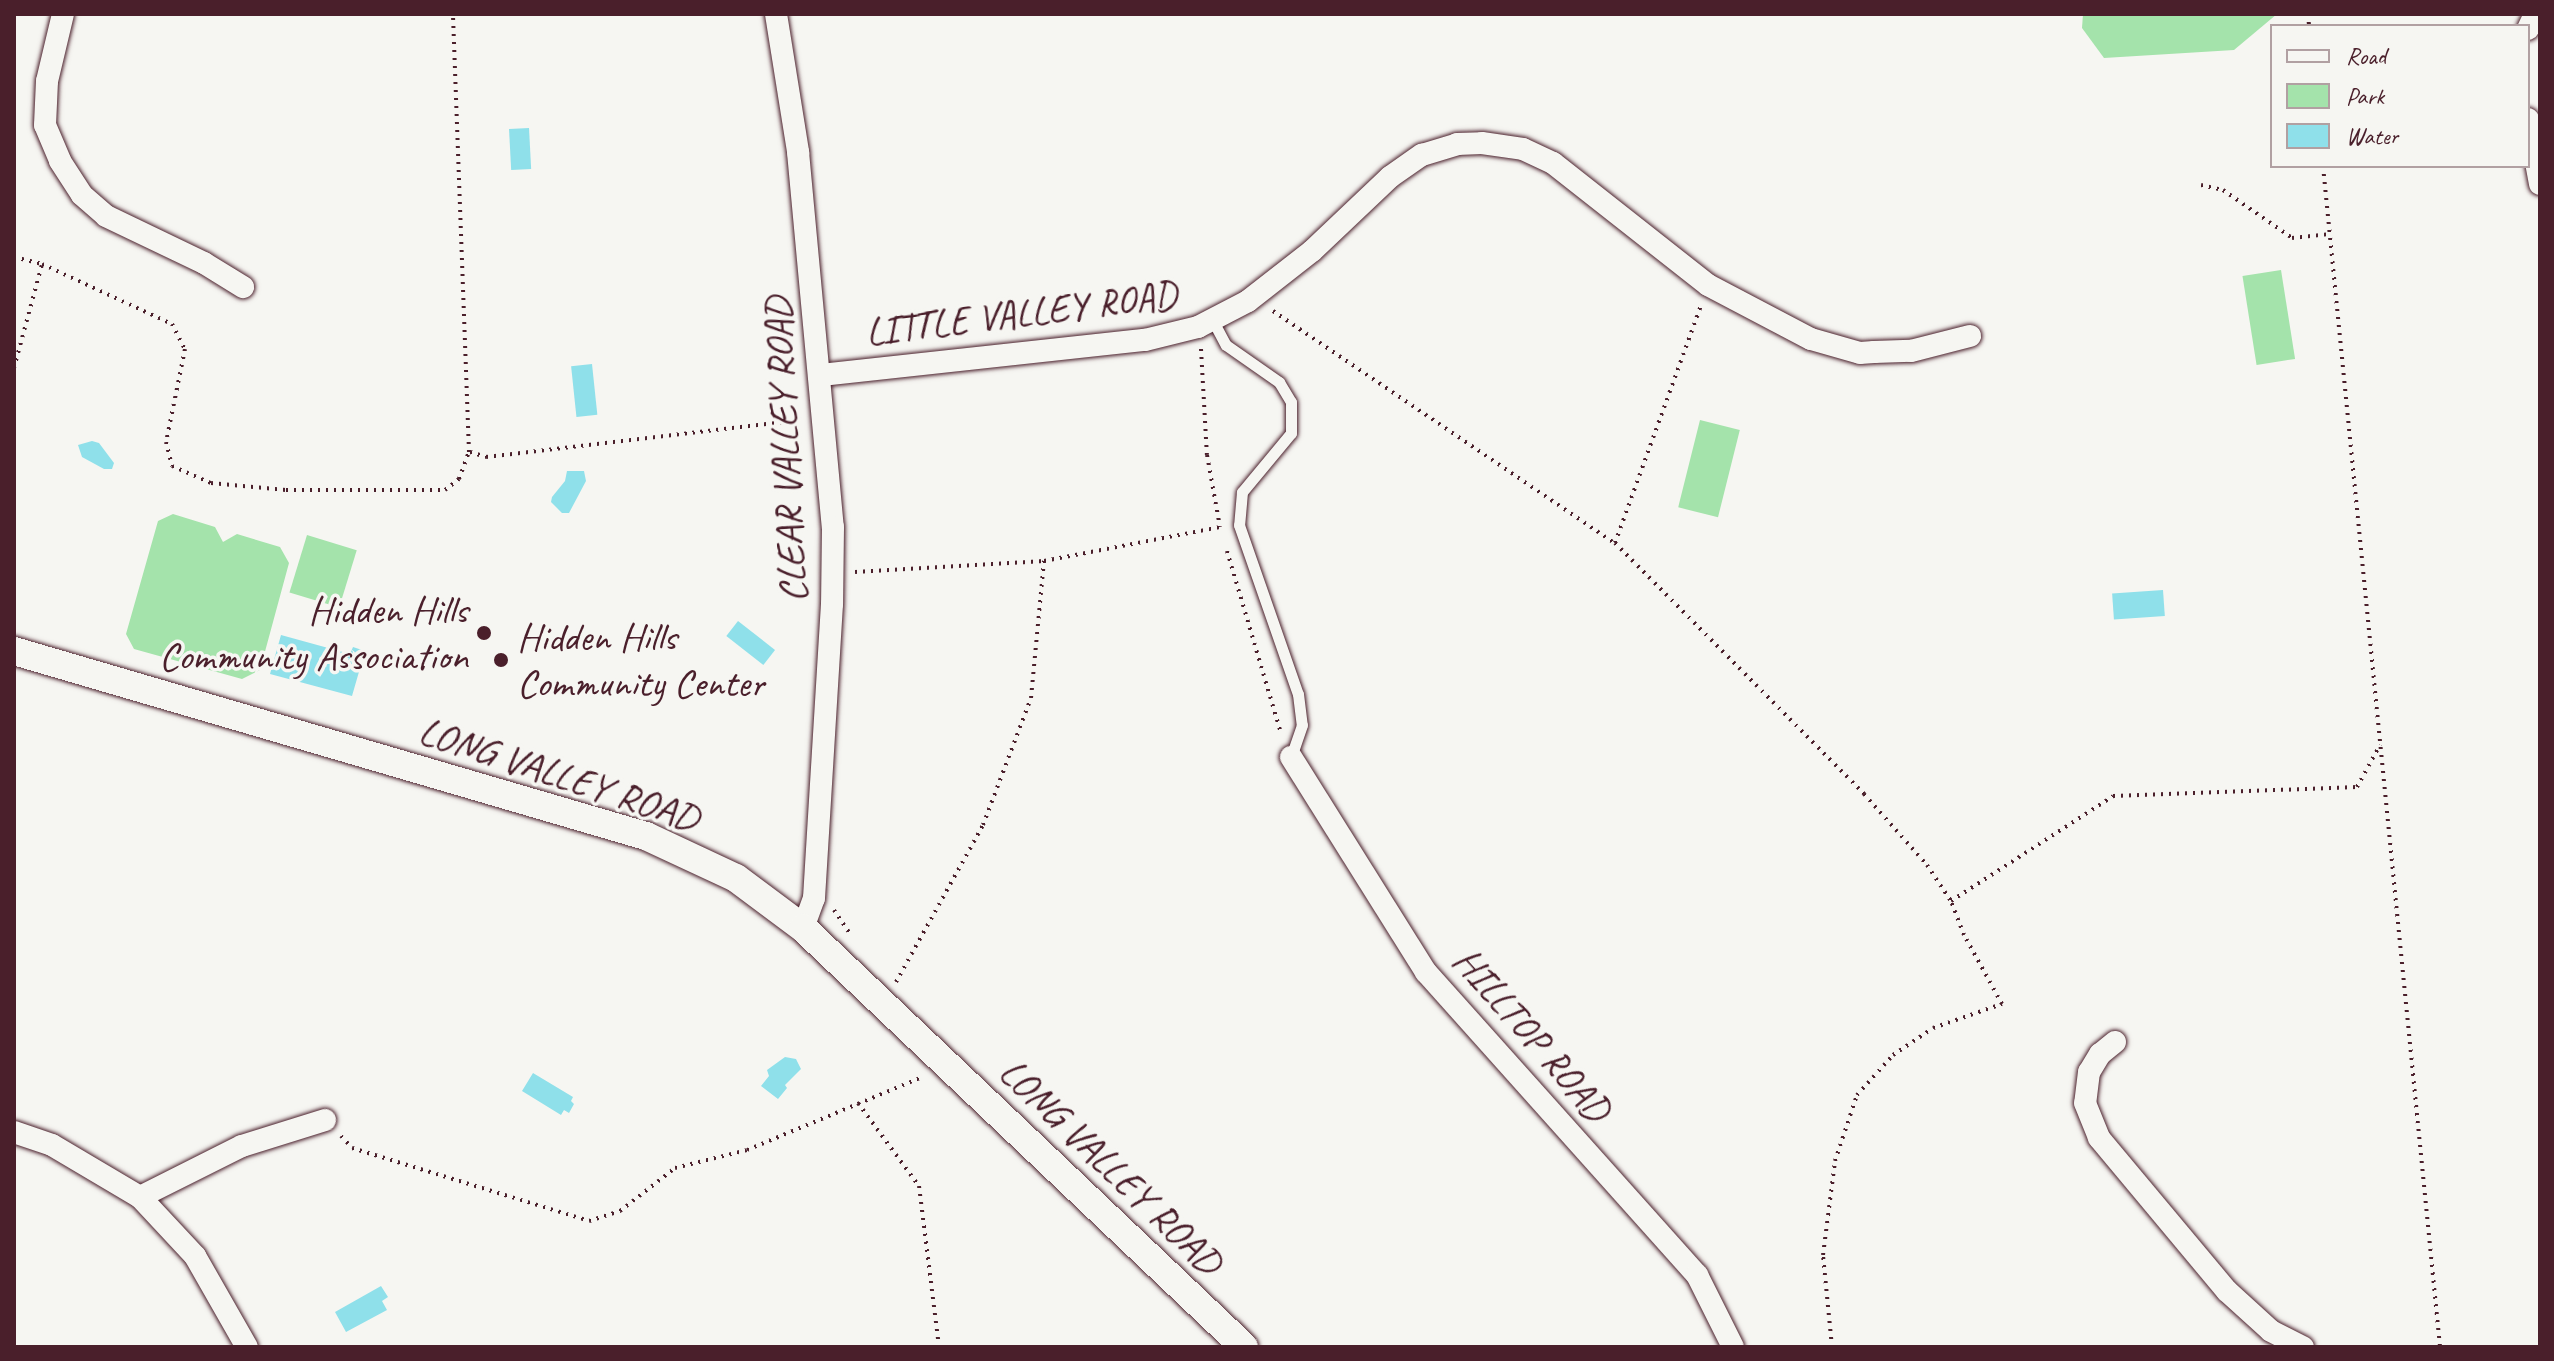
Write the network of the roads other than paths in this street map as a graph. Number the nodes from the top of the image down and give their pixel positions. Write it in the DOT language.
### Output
graph roads {
  1 [pos="63,14"];
  2 [pos="776,14"];
  3 [pos="2530,130"];
  4 [pos="2540,184"];
  5 [pos="243,287"];
  6 [pos="1217,330"];
  7 [pos="1970,336"];
  8 [pos="821,375"];
  9 [pos="14,651"];
  10 [pos="1291,757"];
  11 [pos="803,928"];
  12 [pos="2115,1042"];
  13 [pos="325,1120"];
  14 [pos="14,1132"];
  15 [pos="140,1197"];
  16 [pos="247,1347"];
  17 [pos="1244,1347"];
  18 [pos="1733,1347"];
  19 [pos="2303,1347"];
  1 -- 5 [label="street"];
  2 -- 8 [label="street, CLEAR VALLEY ROAD"];
  3 -- 4 [label="street"];
  6 -- 7 [label="street, LITTLE VALLEY ROAD"];
  6 -- 8 [label="street, LITTLE VALLEY ROAD"];
  6 -- 10 [label="lane"];
  8 -- 11 [label="street, CLEAR VALLEY ROAD"];
  9 -- 11 [label="street, LONG VALLEY ROAD"];
  10 -- 18 [label="street, HILLTOP ROAD"];
  11 -- 17 [label="street, LONG VALLEY ROAD"];
  12 -- 19 [label="street"];
  13 -- 15 [label="street"];
  14 -- 15 [label="street"];
  15 -- 16 [label="street"];
}
